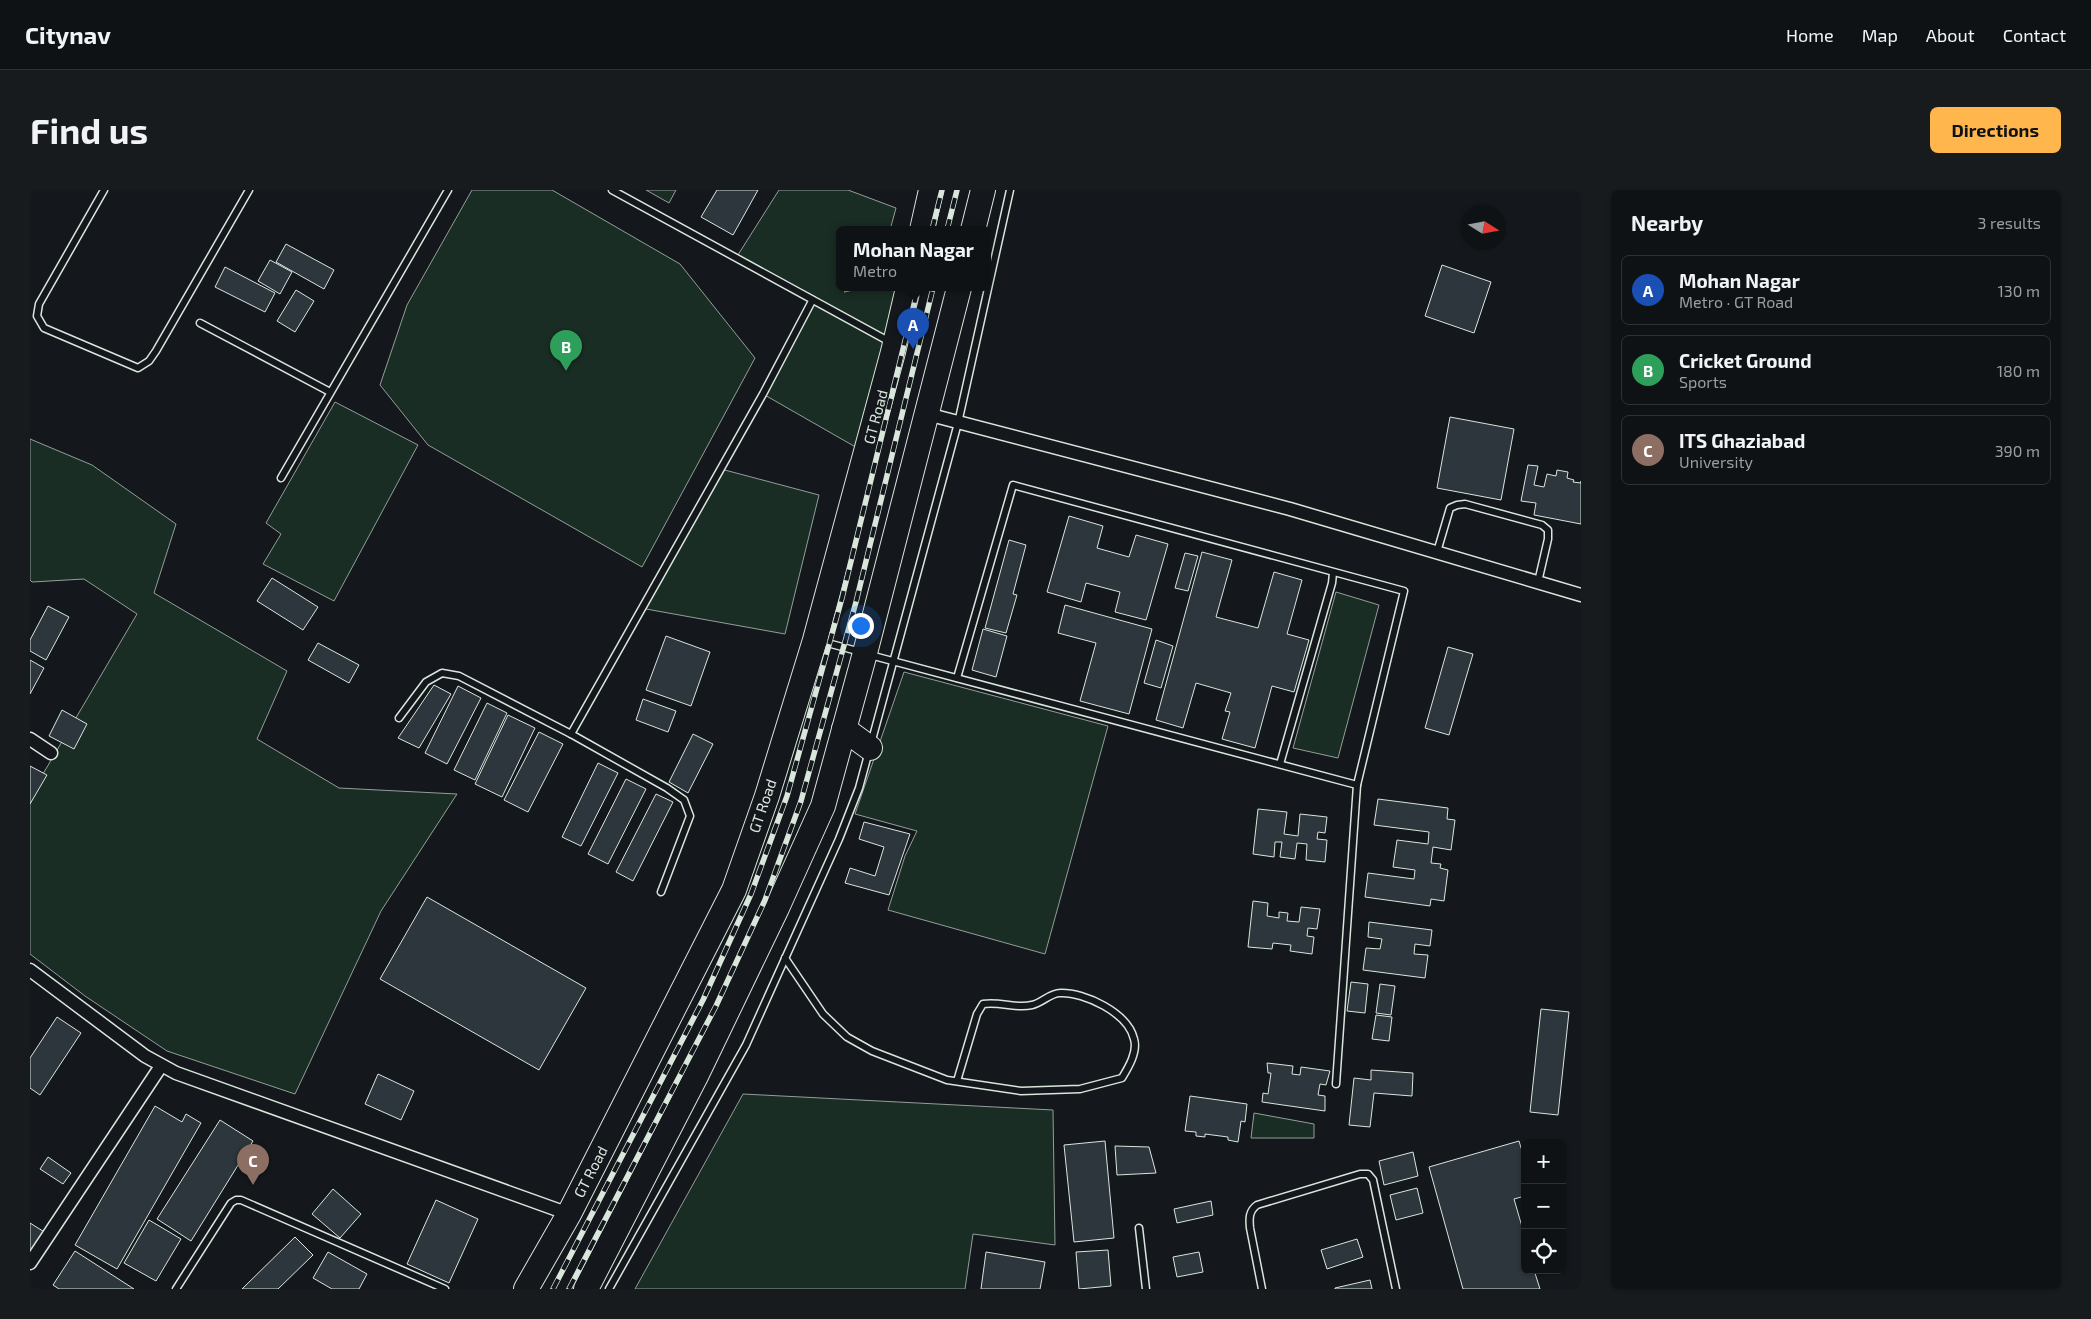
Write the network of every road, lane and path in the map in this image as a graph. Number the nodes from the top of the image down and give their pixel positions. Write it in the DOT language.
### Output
graph roads {
  1 [pos="104,190"];
  2 [pos="249,190"];
  3 [pos="448,190"];
  4 [pos="612,190"];
  5 [pos="931,190"];
  6 [pos="983,190"];
  7 [pos="1010,190"];
  8 [pos="923,226"];
  9 [pos="974,226"];
  10 [pos="991,275"];
  11 [pos="907,291"];
  12 [pos="958,291"];
  13 [pos="987,291"];
  14 [pos="812,301"];
  15 [pos="200,323"];
  16 [pos="896,345"];
  17 [pos="330,392"];
  18 [pos="927,414"];
  19 [pos="958,423"];
  20 [pos="281,478"];
  21 [pos="1437,552"];
  22 [pos="1333,573"];
  23 [pos="1538,582"];
  24 [pos="1581,595"];
  25 [pos="815,640"];
  26 [pos="865,653"];
  27 [pos="894,661"];
  28 [pos="957,678"];
  29 [pos="399,718"];
  30 [pos="844,729"];
  31 [pos="571,734"];
  32 [pos="30,739"];
  33 [pos="870,748"];
  34 [pos="50,753"];
  35 [pos="1280,764"];
  36 [pos="1357,785"];
  37 [pos="661,892"];
  38 [pos="785,958"];
  39 [pos="30,970"];
  40 [pos="161,1066"];
  41 [pos="957,1081"];
  42 [pos="1336,1084"];
  43 [pos="569,1214"];
  44 [pos="1139,1228"];
  45 [pos="30,1262"];
  46 [pos="176,1289"];
  47 [pos="445,1289"];
  48 [pos="526,1289"];
  49 [pos="586,1289"];
  50 [pos="609,1289"];
  51 [pos="1146,1289"];
  52 [pos="1262,1289"];
  53 [pos="1396,1289"];
  1 -- 2 [label="lane"];
  3 -- 17 [label="lane"];
  4 -- 14 [label="lane"];
  5 -- 8 [label="highway"];
  6 -- 9 [label="highway"];
  7 -- 10 [label="lane"];
  11 -- 16 [label="highway, GT Road"];
  12 -- 18 [label="highway"];
  13 -- 19 [label="lane"];
  14 -- 16 [label="lane"];
  14 -- 31 [label="lane"];
  15 -- 17 [label="lane"];
  16 -- 25 [label="highway, GT Road"];
  17 -- 20 [label="lane"];
  18 -- 19 [label="street"];
  18 -- 26 [label="highway"];
  19 -- 21 [label="street"];
  19 -- 27 [label="lane"];
  21 -- 23 [label="street"];
  21 -- 23 [label="lane"];
  22 -- 28 [label="lane"];
  22 -- 35 [label="lane"];
  22 -- 36 [label="lane"];
  23 -- 24 [label="street"];
  25 -- 26 [label="lane"];
  25 -- 43 [label="highway, GT Road"];
  26 -- 27 [label="lane"];
  26 -- 30 [label="highway"];
  27 -- 28 [label="lane"];
  27 -- 33 [label="lane"];
  28 -- 35 [label="lane"];
  29 -- 31 [label="lane"];
  30 -- 33 [label="highway"];
  30 -- 49 [label="highway"];
  31 -- 37 [label="lane"];
  32 -- 34 [label="street"];
  33 -- 38 [label="lane"];
  35 -- 36 [label="lane"];
  36 -- 42 [label="lane"];
  38 -- 41 [label="lane"];
  38 -- 50 [label="lane"];
  39 -- 40 [label="street"];
  40 -- 43 [label="street"];
  40 -- 45 [label="street"];
  41 -- 41 [label="lane"];
  43 -- 48 [label="highway, GT Road"];
  44 -- 51 [label="lane"];
  46 -- 47 [label="lane"];
  52 -- 53 [label="lane"];
}
